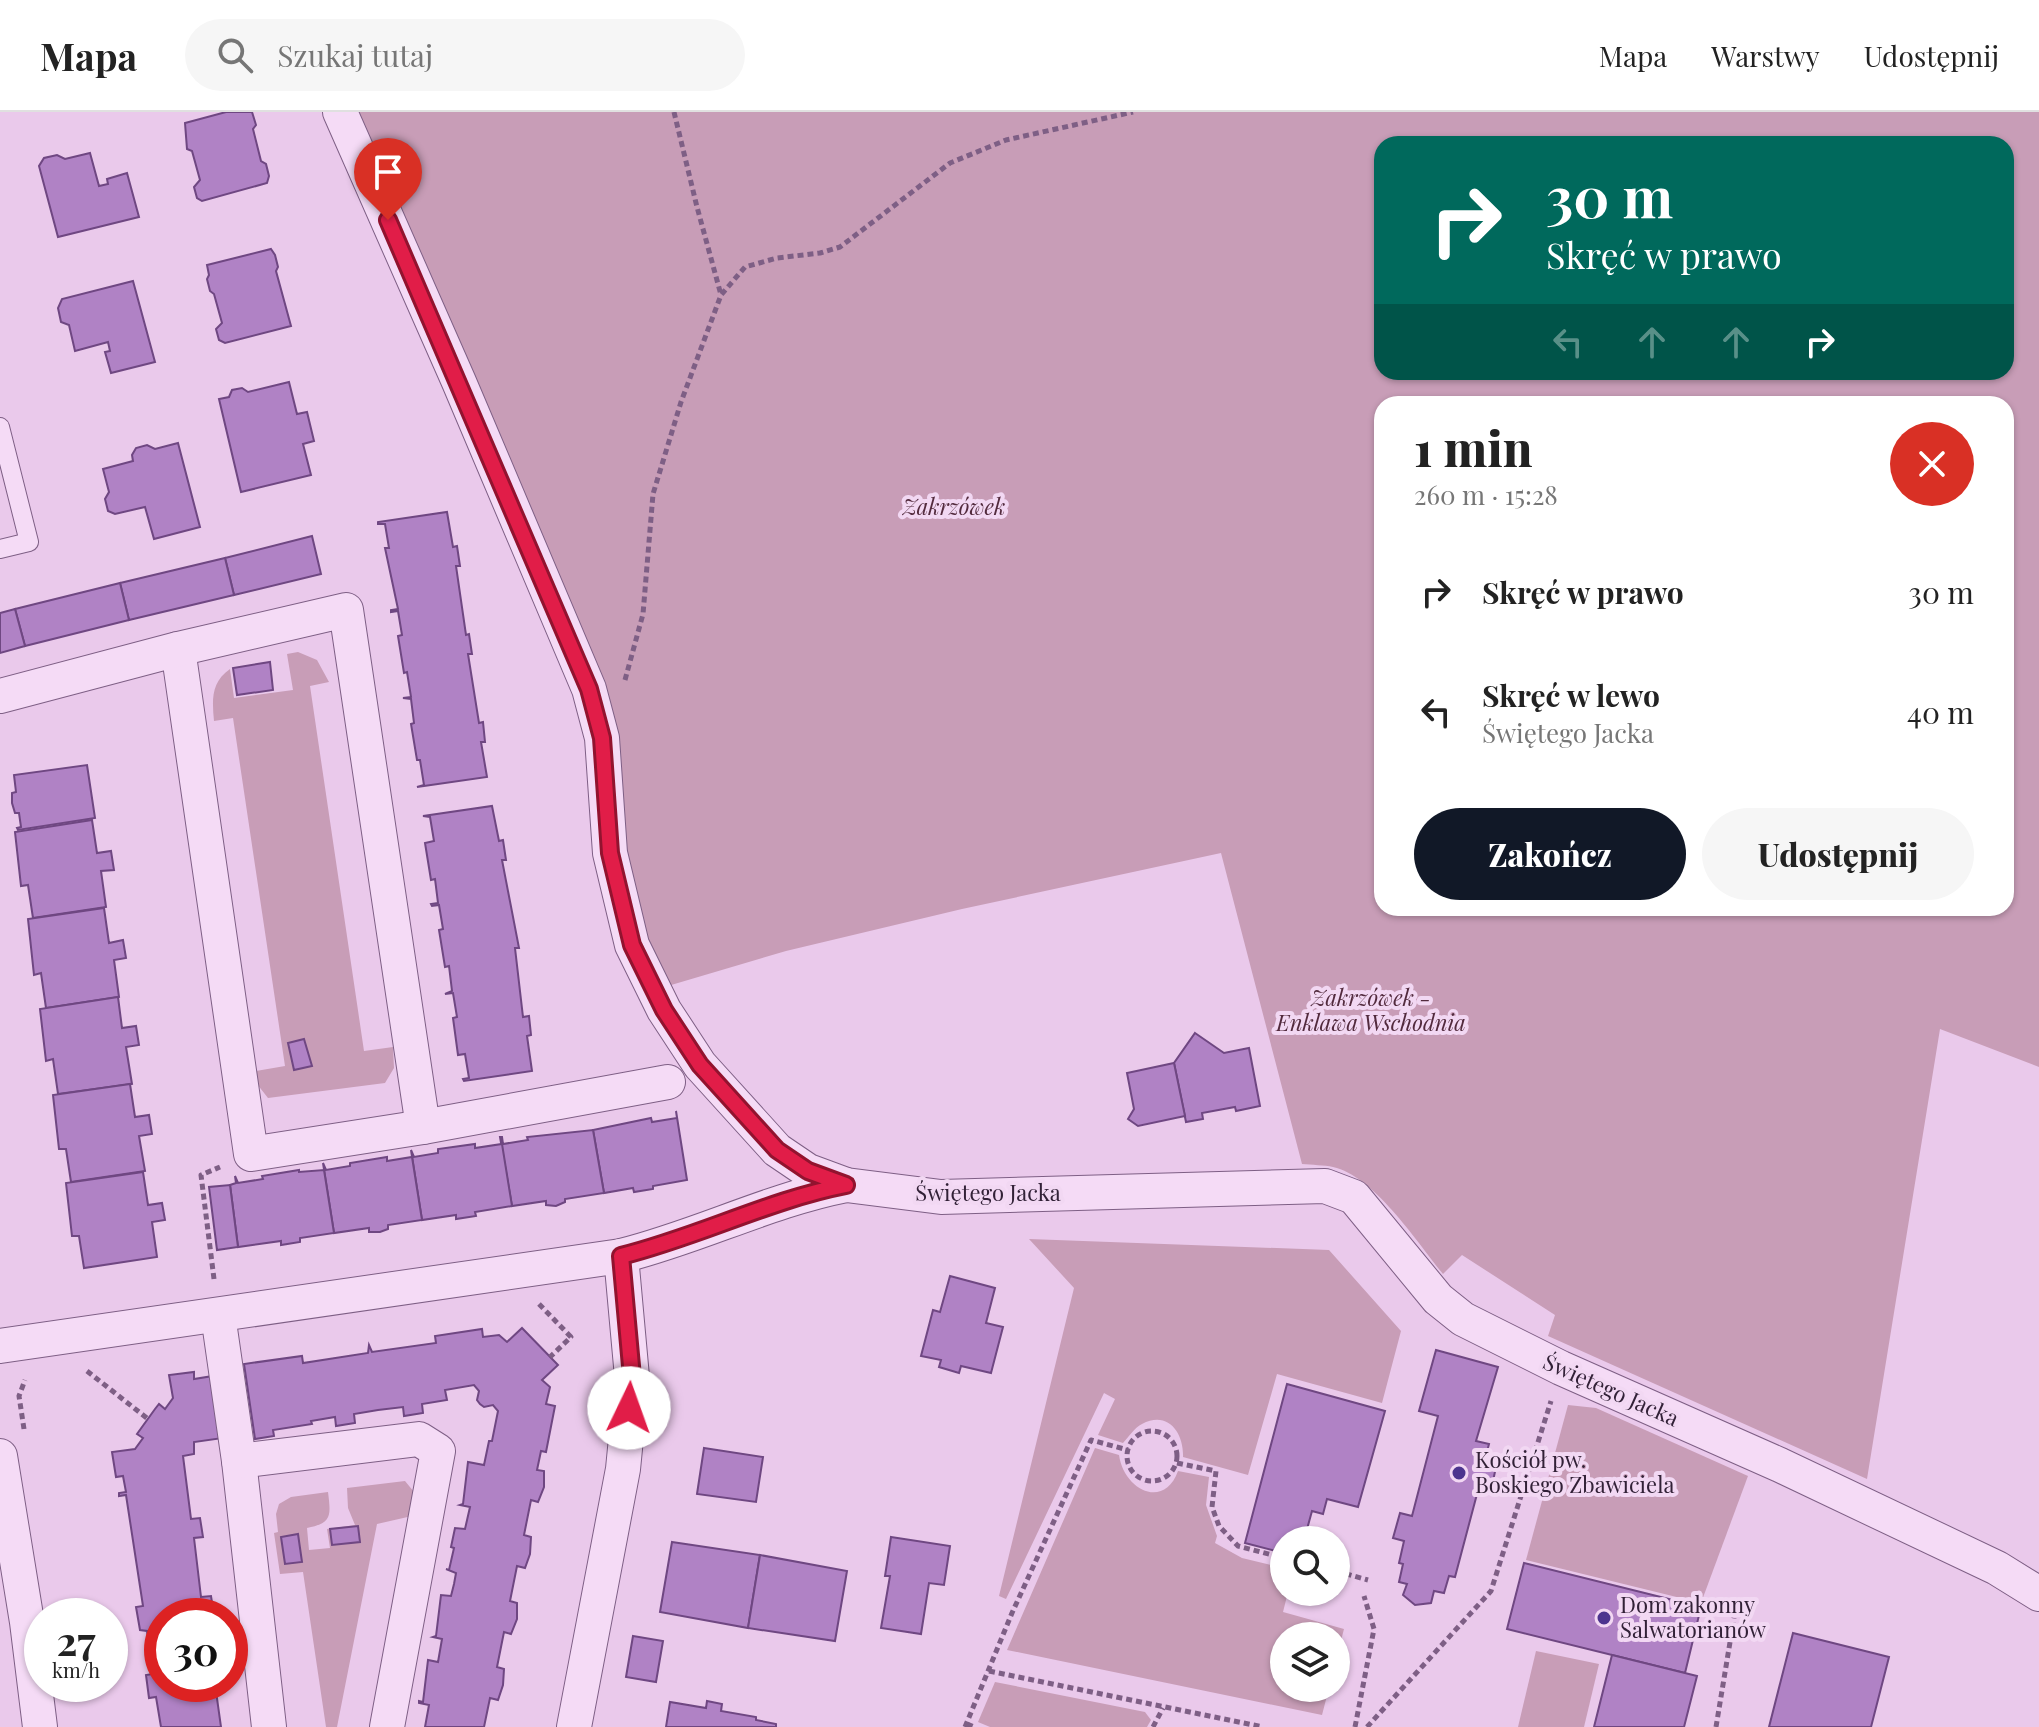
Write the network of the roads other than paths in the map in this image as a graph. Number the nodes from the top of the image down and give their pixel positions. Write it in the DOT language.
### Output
graph roads {
  1 [pos="340,112"];
  2 [pos="0,427"];
  3 [pos="0,549"];
  4 [pos="178,649"];
  5 [pos="0,696"];
  6 [pos="668,1082"];
  7 [pos="423,1127"];
  8 [pos="846,1185"];
  9 [pos="621,1256"];
  10 [pos="218,1315"];
  11 [pos="0,1346"];
  12 [pos="0,1456"];
  13 [pos="239,1461"];
  14 [pos="2039,1594"];
  15 [pos="40,1727"];
  16 [pos="269,1727"];
  17 [pos="387,1727"];
  18 [pos="574,1727"];
  1 -- 8 [label="street, Świętego Jacka"];
  2 -- 3 [label="lane"];
  4 -- 5 [label="street"];
  4 -- 7 [label="street"];
  4 -- 7 [label="street"];
  6 -- 7 [label="street"];
  8 -- 9 [label="street"];
  8 -- 14 [label="street, Świętego Jacka"];
  9 -- 10 [label="street"];
  9 -- 18 [label="street"];
  10 -- 11 [label="street"];
  10 -- 13 [label="street"];
  12 -- 15 [label="street"];
  13 -- 16 [label="street"];
  13 -- 17 [label="street"];
}
